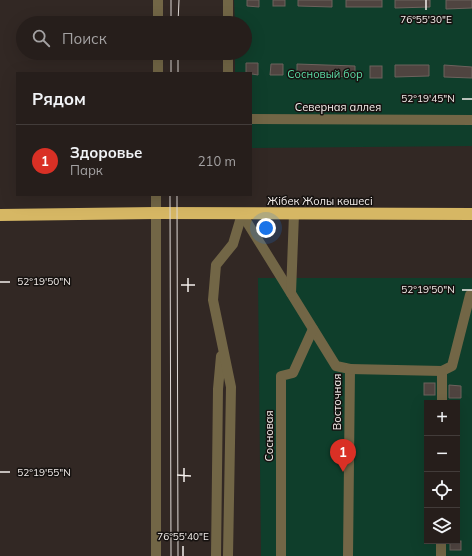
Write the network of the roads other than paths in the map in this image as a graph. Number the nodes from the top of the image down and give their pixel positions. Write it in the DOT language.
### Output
graph roads {
  1 [pos="158,0"];
  2 [pos="228,0"];
  3 [pos="158,16"];
  4 [pos="228,16"];
  5 [pos="158,60"];
  6 [pos="228,60"];
  7 [pos="158,72"];
  8 [pos="228,72"];
  9 [pos="252,119"];
  10 [pos="472,120"];
  11 [pos="156,196"];
  12 [pos="156,213"];
  13 [pos="242,214"];
  14 [pos="294,214"];
  15 [pos="472,214"];
  16 [pos="0,215"];
  17 [pos="291,293"];
  18 [pos="472,295"];
  19 [pos="313,329"];
  20 [pos="222,346"];
  21 [pos="350,369"];
  22 [pos="442,371"];
  23 [pos="442,400"];
  24 [pos="441,544"];
  25 [pos="156,556"];
  26 [pos="216,556"];
  27 [pos="228,556"];
  28 [pos="281,556"];
  29 [pos="348,556"];
  30 [pos="441,556"];
  1 -- 3 [label="street"];
  2 -- 4 [label="street"];
  5 -- 7 [label="street"];
  6 -- 8 [label="street"];
  9 -- 10 [label="street, Северная аллея"];
  11 -- 12 [label="street"];
  12 -- 13 [label="highway, Жібек Жолы көшесі"];
  12 -- 16 [label="highway, Жібек Жолы көшесі"];
  12 -- 25 [label="street"];
  13 -- 14 [label="highway, Жібек Жолы көшесі"];
  13 -- 17 [label="street, Восточная"];
  13 -- 20 [label="street"];
  14 -- 15 [label="highway, Жібек Жолы көшесі"];
  14 -- 17 [label="street"];
  17 -- 19 [label="street, Восточная"];
  18 -- 22 [label="street"];
  19 -- 21 [label="street, Восточная"];
  19 -- 28 [label="street, Сосновая"];
  20 -- 26 [label="street"];
  20 -- 27 [label="street"];
  21 -- 22 [label="street"];
  21 -- 29 [label="street, Восточная"];
  22 -- 23 [label="street"];
  24 -- 30 [label="street"];
}
